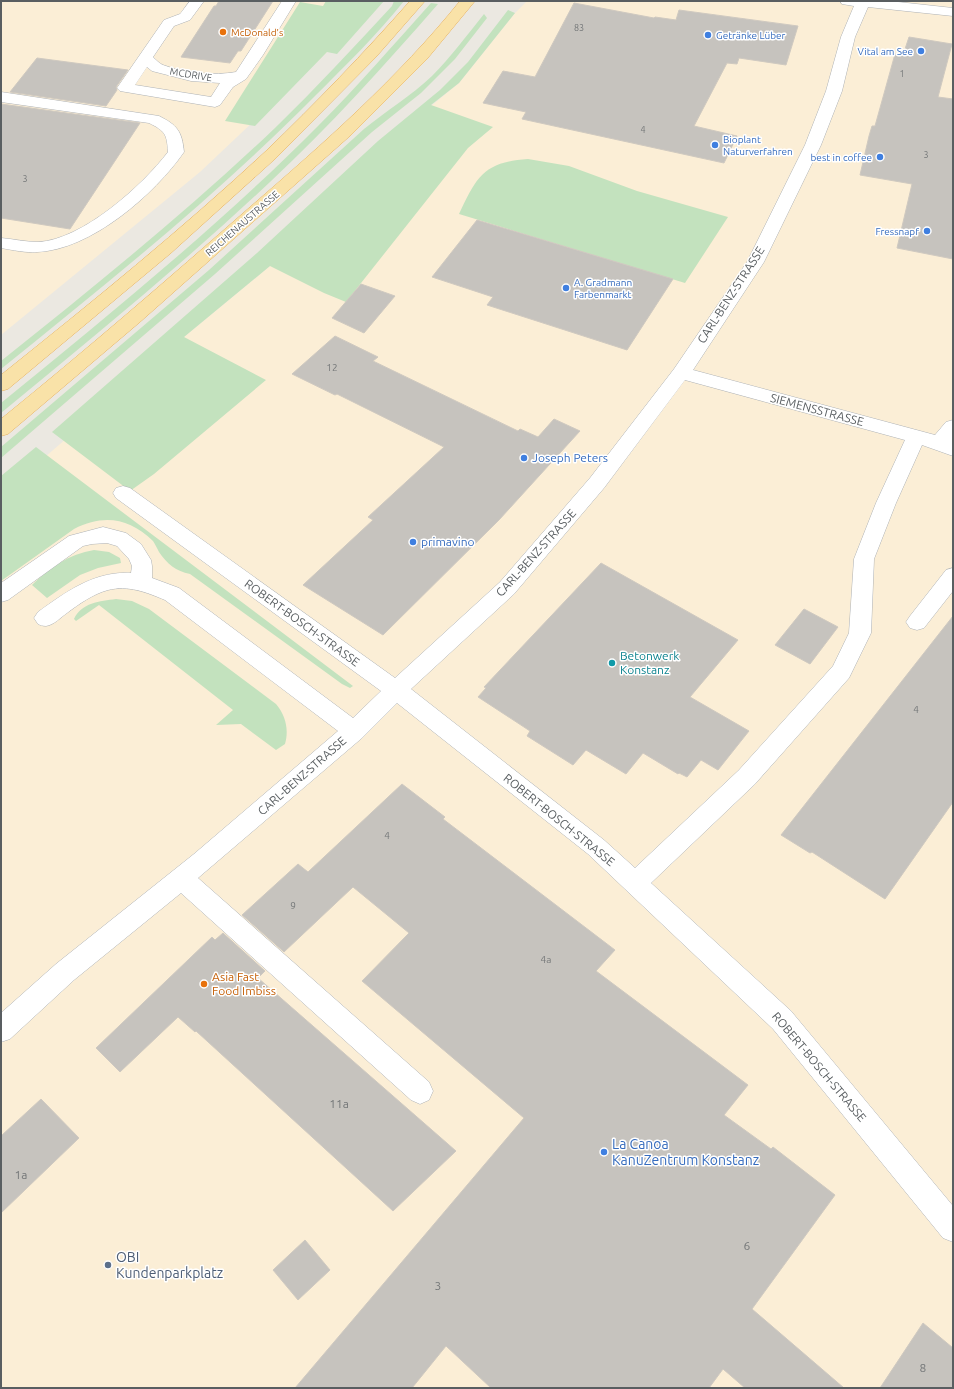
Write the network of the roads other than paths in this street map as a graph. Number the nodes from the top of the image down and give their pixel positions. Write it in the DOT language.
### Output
graph roads {
  1 [pos="197,1"];
  2 [pos="289,1"];
  3 [pos="418,1"];
  4 [pos="468,1"];
  5 [pos="933,1"];
  6 [pos="859,2"];
  7 [pos="953,11"];
  8 [pos="145,58"];
  9 [pos="241,76"];
  10 [pos="1,97"];
  11 [pos="1,243"];
  12 [pos="681,373"];
  13 [pos="1,385"];
  14 [pos="953,427"];
  15 [pos="1,429"];
  16 [pos="916,437"];
  17 [pos="946,446"];
  18 [pos="123,493"];
  19 [pos="953,576"];
  20 [pos="141,582"];
  21 [pos="1,594"];
  22 [pos="45,618"];
  23 [pos="917,622"];
  24 [pos="396,690"];
  25 [pos="354,731"];
  26 [pos="181,878"];
  27 [pos="635,883"];
  28 [pos="1,1030"];
  29 [pos="420,1091"];
  30 [pos="953,1228"];
  1 -- 8 [label="street"];
  2 -- 9 [label="street"];
  3 -- 13 [label="main road"];
  4 -- 15 [label="main road, REICHENAUSTRASSE"];
  5 -- 7 [label="street"];
  6 -- 7 [label="street"];
  6 -- 12 [label="street, CARL-BENZ-STRASSE"];
  8 -- 9 [label="street, MCDRIVE"];
  8 -- 9 [label="street"];
  10 -- 11 [label="street"];
  12 -- 16 [label="street, SIEMENSSTRASSE"];
  12 -- 24 [label="street, CARL-BENZ-STRASSE"];
  14 -- 17 [label="street"];
  16 -- 17 [label="street, SIEMENSSTRASSE"];
  16 -- 27 [label="street"];
  18 -- 24 [label="street, ROBERT-BOSCH-STRASSE"];
  19 -- 23 [label="street"];
  20 -- 21 [label="street"];
  20 -- 22 [label="street"];
  20 -- 25 [label="street"];
  24 -- 25 [label="street, CARL-BENZ-STRASSE"];
  24 -- 27 [label="street, ROBERT-BOSCH-STRASSE"];
  25 -- 26 [label="street, CARL-BENZ-STRASSE"];
  26 -- 28 [label="street, CARL-BENZ-STRASSE"];
  26 -- 29 [label="street"];
  27 -- 30 [label="street, ROBERT-BOSCH-STRASSE"];
}
